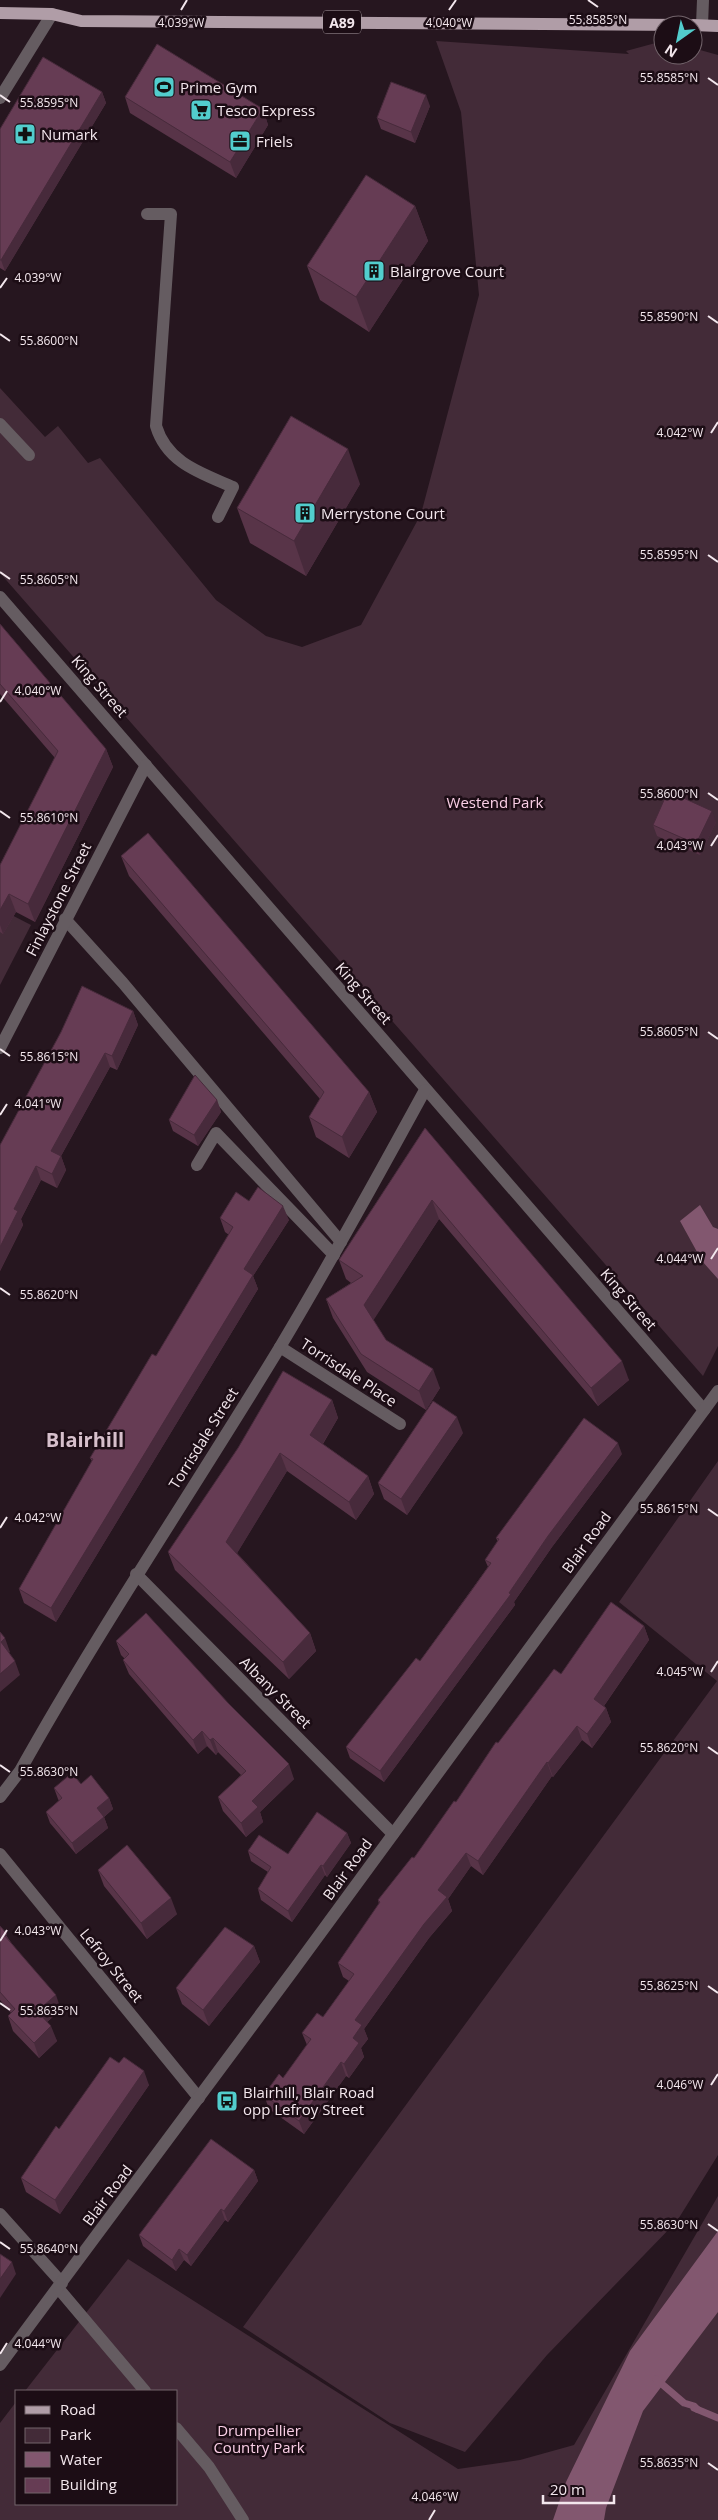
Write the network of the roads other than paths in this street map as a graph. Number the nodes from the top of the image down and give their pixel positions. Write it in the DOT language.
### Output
graph roads {
  1 [pos="703,0"];
  2 [pos="0,13"];
  3 [pos="52,14"];
  4 [pos="700,15"];
  5 [pos="653,25"];
  6 [pos="703,25"];
  7 [pos="718,26"];
  8 [pos="0,98"];
  9 [pos="146,214"];
  10 [pos="0,424"];
  11 [pos="29,455"];
  12 [pos="218,517"];
  13 [pos="0,596"];
  14 [pos="146,765"];
  15 [pos="65,919"];
  16 [pos="0,1048"];
  17 [pos="425,1090"];
  18 [pos="196,1165"];
  19 [pos="341,1242"];
  20 [pos="334,1255"];
  21 [pos="280,1347"];
  22 [pos="718,1391"];
  23 [pos="704,1410"];
  24 [pos="400,1424"];
  25 [pos="136,1574"];
  26 [pos="0,1797"];
  27 [pos="393,1834"];
  28 [pos="0,1854"];
  29 [pos="199,2098"];
  30 [pos="0,2214"];
  31 [pos="60,2285"];
  32 [pos="0,2365"];
  33 [pos="144,2390"];
  34 [pos="178,2430"];
  35 [pos="243,2520"];
  1 -- 4 [label="street"];
  2 -- 3 [label="main road, A89"];
  3 -- 5 [label="main road, A89"];
  3 -- 8 [label="street"];
  6 -- 7 [label="main road"];
  9 -- 12 [label="street"];
  10 -- 11 [label="street"];
  13 -- 14 [label="street, King Street"];
  14 -- 15 [label="street, Finlaystone Street"];
  14 -- 17 [label="street, King Street"];
  15 -- 16 [label="street, Finlaystone Street"];
  15 -- 19 [label="street"];
  17 -- 19 [label="street, Torrisdale Street"];
  17 -- 23 [label="street, King Street"];
  18 -- 20 [label="street"];
  19 -- 20 [label="street, Torrisdale Street"];
  20 -- 21 [label="street, Torrisdale Street"];
  21 -- 24 [label="street, Torrisdale Place"];
  21 -- 25 [label="street, Torrisdale Street"];
  22 -- 23 [label="street, Blair Road"];
  23 -- 27 [label="street, Blair Road"];
  25 -- 26 [label="street, Torrisdale Street"];
  25 -- 27 [label="street, Albany Street"];
  27 -- 29 [label="street, Blair Road"];
  28 -- 29 [label="street, Lefroy Street"];
  29 -- 31 [label="street, Blair Road"];
  30 -- 31 [label="street"];
  31 -- 32 [label="street, Blair Road"];
  31 -- 33 [label="street"];
  34 -- 35 [label="street"];
}
